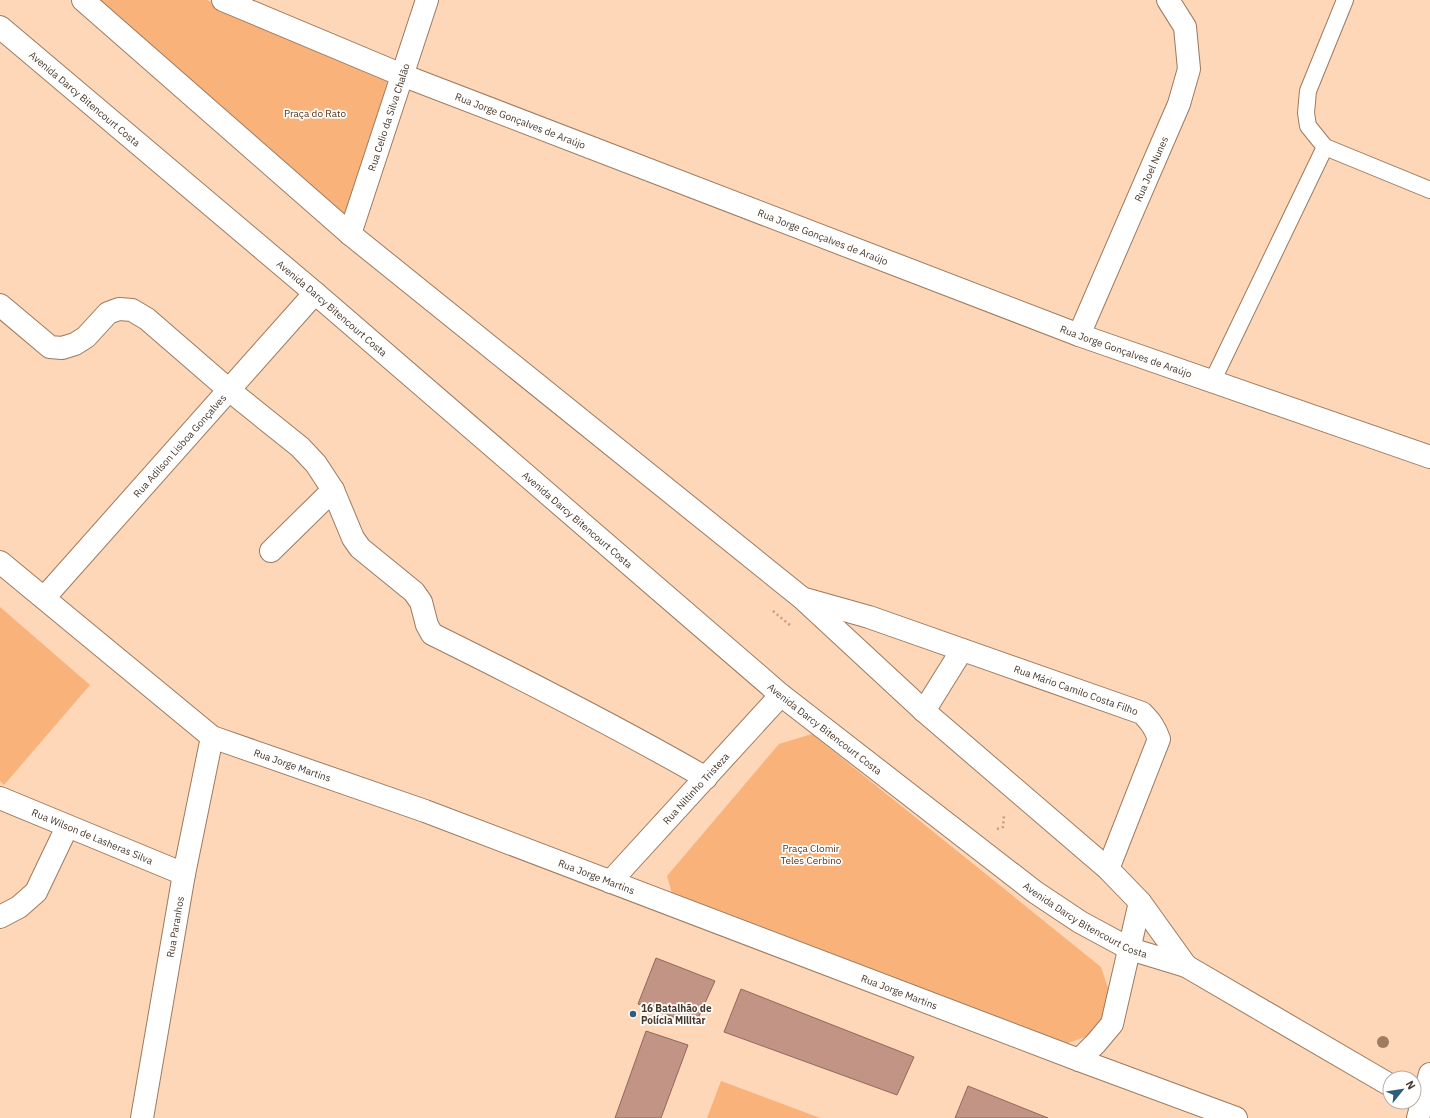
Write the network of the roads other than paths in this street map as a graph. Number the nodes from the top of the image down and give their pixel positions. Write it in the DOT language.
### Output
graph roads {
  1 [pos="83,0"];
  2 [pos="222,0"];
  3 [pos="427,0"];
  4 [pos="1168,0"];
  5 [pos="1345,0"];
  6 [pos="0,27"];
  7 [pos="402,75"];
  8 [pos="1325,147"];
  9 [pos="1430,190"];
  10 [pos="350,234"];
  11 [pos="315,293"];
  12 [pos="0,305"];
  13 [pos="1078,335"];
  14 [pos="1212,382"];
  15 [pos="229,390"];
  16 [pos="1430,457"];
  17 [pos="333,490"];
  18 [pos="271,551"];
  19 [pos="0,562"];
  20 [pos="44,598"];
  21 [pos="802,598"];
  22 [pos="962,650"];
  23 [pos="781,695"];
  24 [pos="924,711"];
  25 [pos="212,737"];
  26 [pos="706,778"];
  27 [pos="0,798"];
  28 [pos="68,827"];
  29 [pos="1108,869"];
  30 [pos="184,874"];
  31 [pos="610,882"];
  32 [pos="1140,902"];
  33 [pos="0,917"];
  34 [pos="1130,949"];
  35 [pos="1186,966"];
  36 [pos="1078,1060"];
  37 [pos="1430,1074"];
  38 [pos="1382,1079"];
  39 [pos="1422,1103"];
  40 [pos="142,1118"];
  41 [pos="1236,1118"];
  1 -- 10 [label="street, Avenida Darcy Bitencourt Costa"];
  2 -- 7 [label="street, Rua Jorge Gonçalves de Araújo"];
  3 -- 7 [label="street, Rua Celio da Silva Chalão"];
  4 -- 13 [label="street, Rua Joel Nunes"];
  5 -- 8 [label="lane"];
  6 -- 11 [label="street, Avenida Darcy Bitencourt Costa"];
  7 -- 10 [label="street, Rua Celio da Silva Chalão"];
  7 -- 13 [label="street, Rua Jorge Gonçalves de Araújo"];
  8 -- 9 [label="lane"];
  8 -- 14 [label="lane"];
  10 -- 21 [label="street, Avenida Darcy Bitencourt Costa"];
  11 -- 15 [label="street, Rua Adilson Lisboa Gonçalves"];
  11 -- 23 [label="street, Avenida Darcy Bitencourt Costa"];
  12 -- 15 [label="street"];
  13 -- 14 [label="street, Rua Jorge Gonçalves de Araújo"];
  14 -- 16 [label="street, Rua Jorge Gonçalves de Araújo"];
  15 -- 17 [label="street"];
  15 -- 20 [label="street, Rua Adilson Lisboa Gonçalves"];
  17 -- 18 [label="street"];
  17 -- 26 [label="street"];
  19 -- 20 [label="street, Rua Jorge Martins"];
  20 -- 25 [label="street, Rua Jorge Martins"];
  21 -- 22 [label="street, Rua Mário Camilo Costa Filho"];
  21 -- 24 [label="street, Avenida Darcy Bitencourt Costa"];
  22 -- 24 [label="street"];
  22 -- 29 [label="street, Rua Mário Camilo Costa Filho"];
  23 -- 26 [label="street, Rua Niltinho Tristeza"];
  23 -- 34 [label="street, Avenida Darcy Bitencourt Costa"];
  24 -- 29 [label="street, Avenida Darcy Bitencourt Costa"];
  25 -- 30 [label="street, Rua Paranhos"];
  25 -- 31 [label="street, Rua Jorge Martins"];
  26 -- 31 [label="street, Rua Niltinho Tristeza"];
  27 -- 28 [label="street, Rua Wilson de Lasheras Silva"];
  28 -- 30 [label="street, Rua Wilson de Lasheras Silva"];
  28 -- 33 [label="street"];
  29 -- 32 [label="street, Avenida Darcy Bitencourt Costa"];
  30 -- 40 [label="street, Rua Paranhos"];
  31 -- 36 [label="street, Rua Jorge Martins"];
  32 -- 34 [label="street"];
  32 -- 35 [label="street, Avenida Darcy Bitencourt Costa"];
  34 -- 35 [label="street, Avenida Darcy Bitencourt Costa"];
  34 -- 36 [label="street"];
  35 -- 38 [label="street, Avenida Darcy Bitencourt Costa"];
  36 -- 41 [label="street, Rua Jorge Martins"];
  37 -- 39 [label="street"];
}
